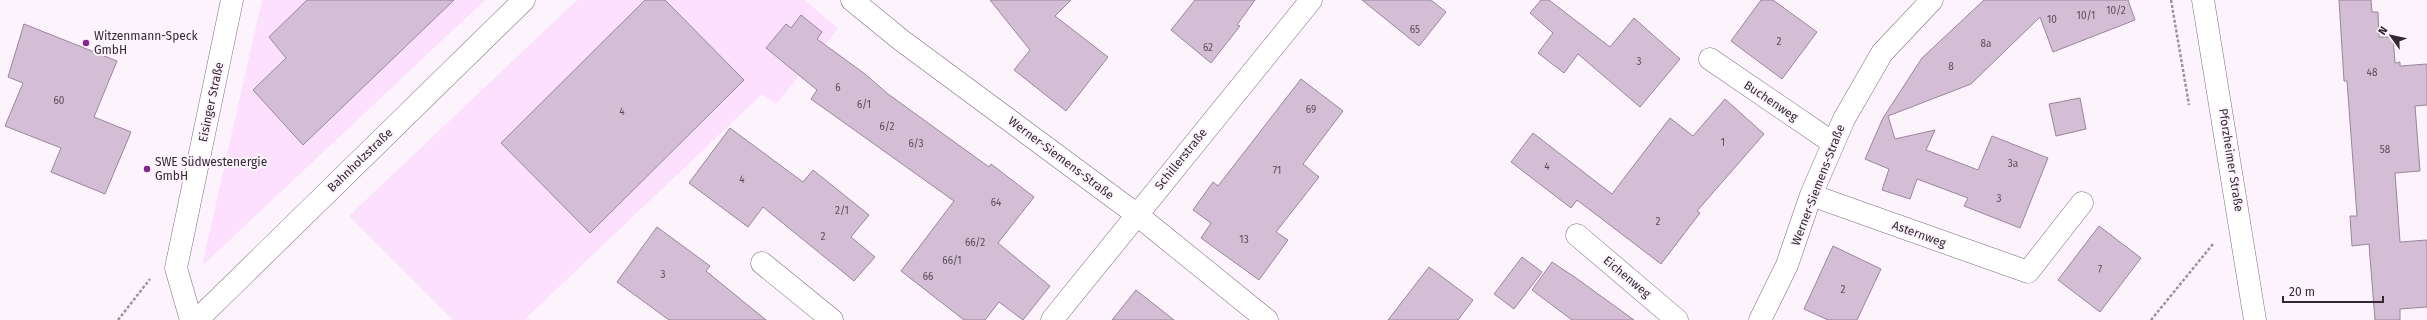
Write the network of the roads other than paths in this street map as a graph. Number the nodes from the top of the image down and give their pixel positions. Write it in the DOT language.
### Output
graph roads {
  1 [pos="232,0"];
  2 [pos="524,0"];
  3 [pos="852,0"];
  4 [pos="1311,0"];
  5 [pos="1932,0"];
  6 [pos="2203,0"];
  7 [pos="1710,59"];
  8 [pos="1833,143"];
  9 [pos="1811,195"];
  10 [pos="2082,203"];
  11 [pos="1136,214"];
  12 [pos="1577,235"];
  13 [pos="762,263"];
  14 [pos="191,320"];
  15 [pos="197,320"];
  16 [pos="832,320"];
  17 [pos="1052,320"];
  18 [pos="1267,320"];
  19 [pos="1677,320"];
  20 [pos="1760,320"];
  21 [pos="2255,320"];
  1 -- 14 [label="street, Eisinger Straße"];
  2 -- 15 [label="street, Bahnholzstraße"];
  3 -- 11 [label="street, Werner-Siemens-Straße"];
  4 -- 11 [label="street, Schillerstraße"];
  5 -- 8 [label="street, Werner-Siemens-Straße"];
  6 -- 21 [label="street, Pforzheimer Straße"];
  7 -- 8 [label="street, Buchenweg"];
  8 -- 9 [label="street, Werner-Siemens-Straße"];
  9 -- 10 [label="street, Asternweg"];
  9 -- 20 [label="street, Werner-Siemens-Straße"];
  11 -- 17 [label="street, Schillerstraße"];
  11 -- 18 [label="street, Werner-Siemens-Straße"];
  12 -- 19 [label="street, Eichenweg"];
  13 -- 16 [label="street"];
}
